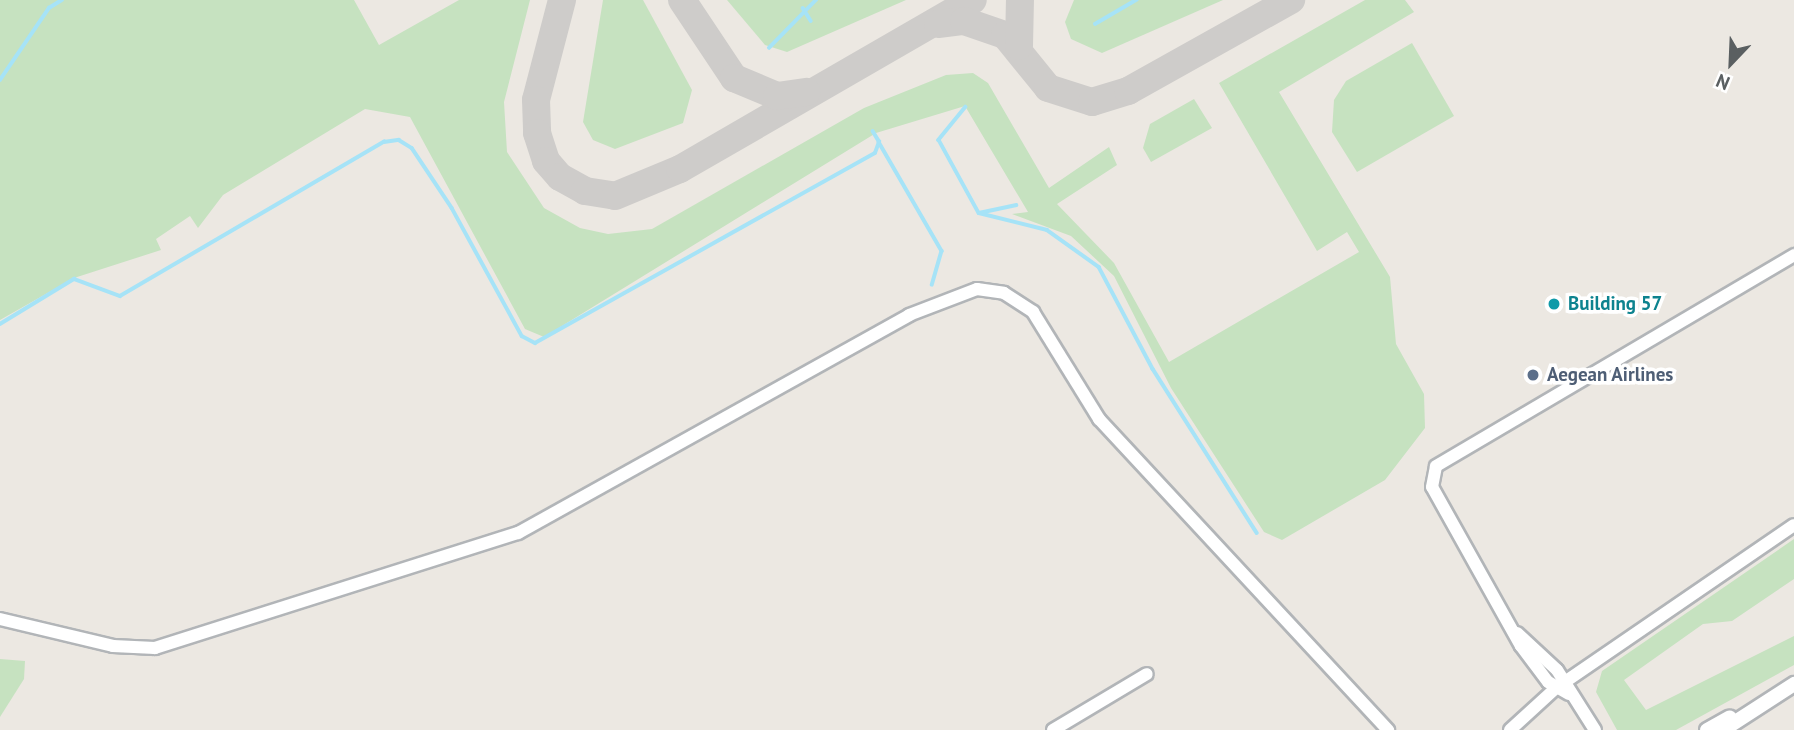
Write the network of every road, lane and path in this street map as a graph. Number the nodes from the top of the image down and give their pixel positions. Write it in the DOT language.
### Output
graph roads {
  1 [pos="1794,255"];
  2 [pos="1794,526"];
  3 [pos="0,619"];
  4 [pos="1147,674"];
  5 [pos="1794,684"];
  6 [pos="1564,688"];
  7 [pos="1773,697"];
  8 [pos="1591,727"];
  9 [pos="1053,730"];
  10 [pos="1388,730"];
  11 [pos="1510,730"];
  12 [pos="1707,730"];
  13 [pos="1723,730"];
  1 -- 6 [label="street"];
  2 -- 6 [label="street"];
  3 -- 10 [label="street"];
  4 -- 9 [label="street"];
  5 -- 7 [label="street"];
  6 -- 8 [label="street"];
  6 -- 11 [label="street"];
  7 -- 12 [label="street"];
  7 -- 13 [label="street"];
}
